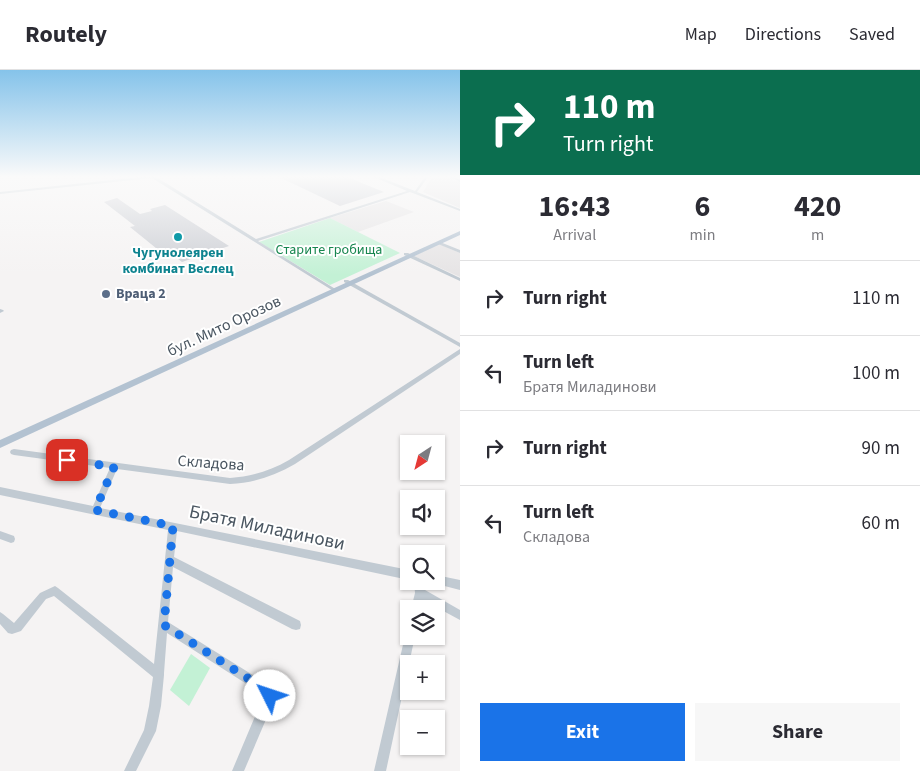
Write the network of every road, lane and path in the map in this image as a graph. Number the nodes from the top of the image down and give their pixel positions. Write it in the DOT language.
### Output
graph roads {
  1 [pos="205,210"];
  2 [pos="356,210"];
  3 [pos="460,229"];
  4 [pos="460,233"];
  5 [pos="255,241"];
  6 [pos="439,243"];
  7 [pos="460,252"];
  8 [pos="408,255"];
  9 [pos="460,280"];
  10 [pos="348,282"];
  11 [pos="332,289"];
  12 [pos="460,344"];
  13 [pos="460,351"];
  14 [pos="0,438"];
  15 [pos="0,444"];
  16 [pos="14,452"];
  17 [pos="114,467"];
  18 [pos="0,491"];
  19 [pos="95,510"];
  20 [pos="173,526"];
  21 [pos="0,535"];
  22 [pos="11,539"];
  23 [pos="170,560"];
  24 [pos="400,573"];
  25 [pos="445,582"];
  26 [pos="460,585"];
  27 [pos="420,590"];
  28 [pos="420,593"];
  29 [pos="418,600"];
  30 [pos="460,615"];
  31 [pos="0,617"];
  32 [pos="164,625"];
  33 [pos="296,625"];
  34 [pos="408,645"];
  35 [pos="159,675"];
  36 [pos="130,771"];
  37 [pos="238,771"];
  38 [pos="380,771"];
  1 -- 5 [label="street"];
  2 -- 5 [label="street"];
  3 -- 8 [label="main road, бул. Мито Орозов"];
  4 -- 6 [label="main road, бул. Мито Орозов"];
  5 -- 11 [label="street"];
  6 -- 7 [label="street"];
  6 -- 8 [label="main road, бул. Мито Орозов"];
  8 -- 9 [label="street"];
  8 -- 10 [label="main road, бул. Мито Орозов"];
  10 -- 11 [label="main road, бул. Мито Орозов"];
  10 -- 12 [label="street"];
  11 -- 14 [label="main road, бул. Мито Орозов"];
  11 -- 15 [label="main road, бул. Мито Орозов"];
  13 -- 17 [label="street, Складова"];
  16 -- 17 [label="street, Складова"];
  17 -- 19 [label="street"];
  18 -- 19 [label="street, Братя Миладинови"];
  19 -- 20 [label="street, Братя Миладинови"];
  20 -- 23 [label="street"];
  20 -- 24 [label="street, Братя Миладинови"];
  21 -- 22 [label="street"];
  23 -- 32 [label="street"];
  23 -- 33 [label="street"];
  25 -- 26 [label="street"];
  27 -- 28 [label="street"];
  28 -- 29 [label="street"];
  28 -- 30 [label="street"];
  31 -- 35 [label="street"];
  32 -- 35 [label="street"];
  32 -- 37 [label="street"];
  34 -- 38 [label="street"];
  35 -- 36 [label="street"];
}
